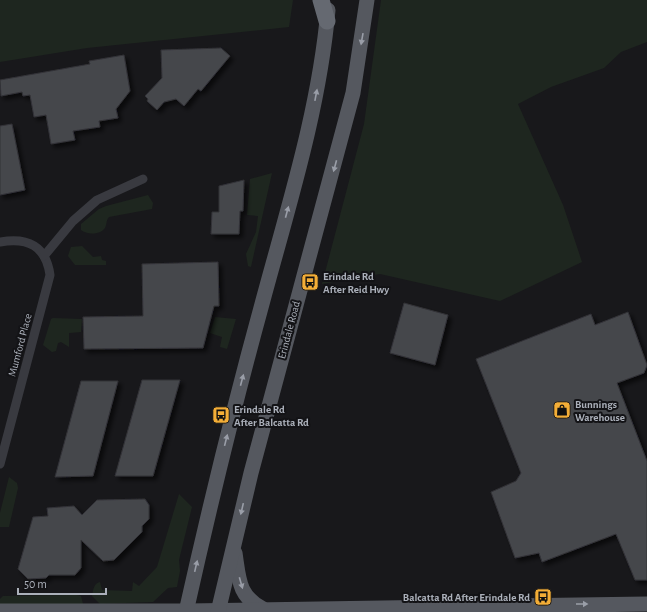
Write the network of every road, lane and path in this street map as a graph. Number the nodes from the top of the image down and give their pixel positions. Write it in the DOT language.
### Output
graph roads {
  1 [pos="321,0"];
  2 [pos="329,0"];
  3 [pos="367,0"];
  4 [pos="327,21"];
  5 [pos="143,179"];
  6 [pos="0,242"];
  7 [pos="44,256"];
  8 [pos="0,464"];
  9 [pos="234,546"];
  10 [pos="647,604"];
  11 [pos="554,608"];
  12 [pos="263,610"];
  13 [pos="0,611"];
  14 [pos="187,611"];
  15 [pos="218,611"];
  1 -- 4 [label="highway"];
  2 -- 4 [label="main road"];
  3 -- 9 [label="main road, Erindale Road, one-way"];
  14 -- 4 [label="main road, one-way"];
  5 -- 7 [label="street"];
  6 -- 7 [label="street"];
  7 -- 8 [label="street, Mumford Place"];
  9 -- 12 [label="main road, one-way"];
  9 -- 15 [label="main road, Erindale Road"];
  11 -- 10 [label="main road, one-way"];
  11 -- 12 [label="main road"];
  12 -- 15 [label="main road"];
  13 -- 14 [label="main road"];
  14 -- 15 [label="main road"];
}
